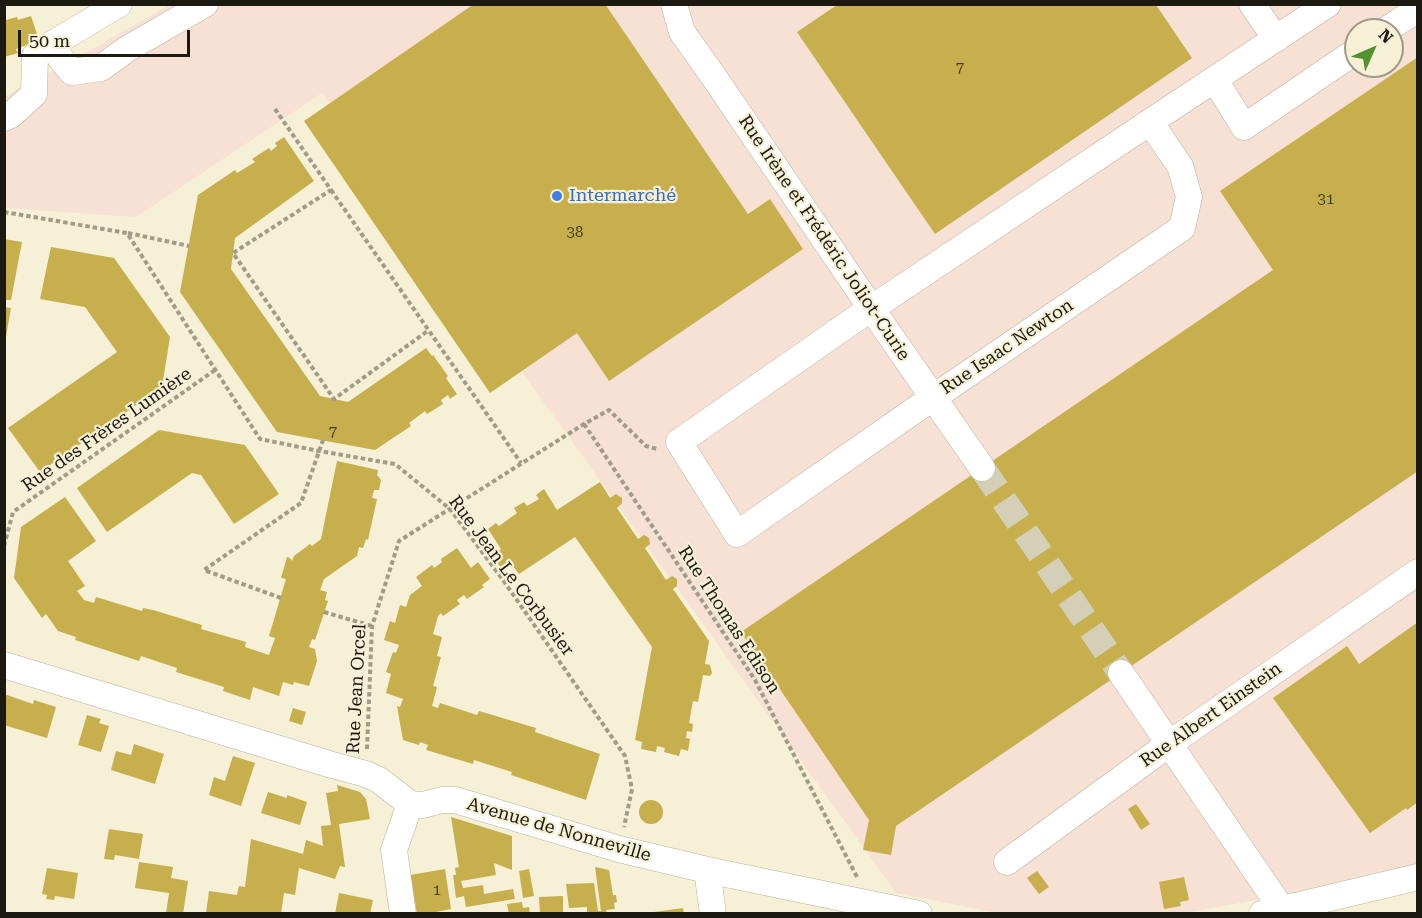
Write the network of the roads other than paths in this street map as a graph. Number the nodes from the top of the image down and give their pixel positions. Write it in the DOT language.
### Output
graph roads {
  1 [pos="119,4"];
  2 [pos="205,4"];
  3 [pos="674,4"];
  4 [pos="1252,4"];
  5 [pos="1328,4"];
  6 [pos="1418,9"];
  7 [pos="1404,18"];
  8 [pos="1276,39"];
  9 [pos="52,44"];
  10 [pos="1344,59"];
  11 [pos="35,69"];
  12 [pos="72,72"];
  13 [pos="1215,80"];
  14 [pos="4,118"];
  15 [pos="1150,123"];
  16 [pos="871,308"];
  17 [pos="933,398"];
  18 [pos="982,468"];
  19 [pos="1418,572"];
  20 [pos="4,665"];
  21 [pos="1120,674"];
  22 [pos="1169,744"];
  23 [pos="410,804"];
  24 [pos="1007,862"];
  25 [pos="706,870"];
  26 [pos="1418,877"];
  27 [pos="1271,911"];
  28 [pos="403,914"];
  29 [pos="713,914"];
  30 [pos="919,914"];
  1 -- 9 [label="street"];
  2 -- 12 [label="street"];
  3 -- 16 [label="street, Rue Irène et Frédéric Joliot-Curie"];
  4 -- 8 [label="street"];
  5 -- 8 [label="street"];
  6 -- 7 [label="street"];
  8 -- 13 [label="street"];
  9 -- 11 [label="street"];
  9 -- 12 [label="street"];
  10 -- 13 [label="street"];
  11 -- 12 [label="street"];
  11 -- 14 [label="street"];
  13 -- 15 [label="street"];
  15 -- 16 [label="street"];
  15 -- 17 [label="street, Rue Isaac Newton"];
  16 -- 17 [label="street, Rue Irène et Frédéric Joliot-Curie"];
  16 -- 17 [label="street, Rue Isaac Newton"];
  17 -- 18 [label="street, Rue Irène et Frédéric Joliot-Curie"];
  19 -- 22 [label="street, Rue Albert Einstein"];
  20 -- 23 [label="street"];
  21 -- 22 [label="street"];
  22 -- 24 [label="street, Rue Albert Einstein"];
  22 -- 27 [label="street"];
  23 -- 25 [label="street, Avenue de Nonneville"];
  23 -- 28 [label="street"];
  25 -- 29 [label="street"];
  25 -- 30 [label="street, Avenue de Nonneville"];
  26 -- 27 [label="street"];
}
